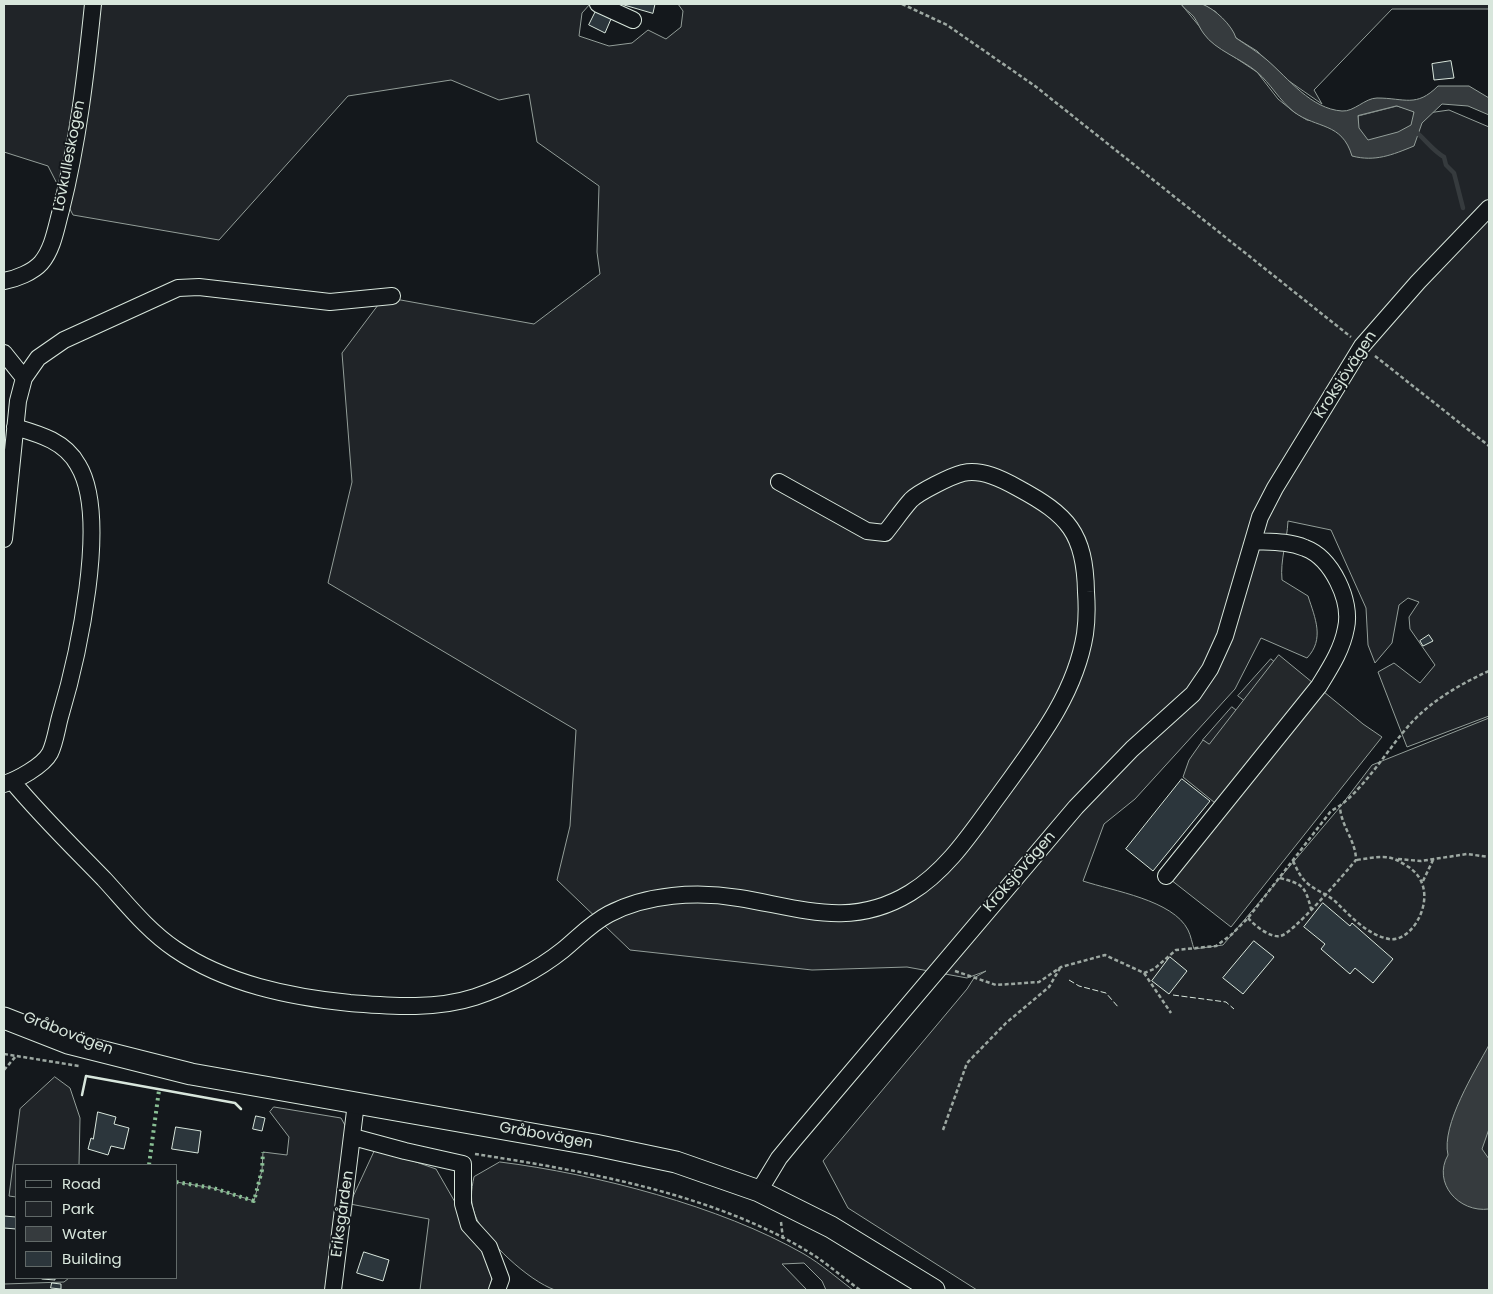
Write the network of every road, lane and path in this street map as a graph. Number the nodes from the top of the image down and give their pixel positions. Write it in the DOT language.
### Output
graph roads {
  1 [pos="94,4"];
  2 [pos="598,4"];
  3 [pos="902,4"];
  4 [pos="633,20"];
  5 [pos="1489,208"];
  6 [pos="4,281"];
  7 [pos="392,296"];
  8 [pos="1362,346"];
  9 [pos="4,353"];
  10 [pos="24,378"];
  11 [pos="15,428"];
  12 [pos="1489,446"];
  13 [pos="779,482"];
  14 [pos="4,538"];
  15 [pos="1253,541"];
  16 [pos="1489,671"];
  17 [pos="8,782"];
  18 [pos="1340,807"];
  19 [pos="1489,857"];
  20 [pos="1434,858"];
  21 [pos="1396,859"];
  22 [pos="1356,860"];
  23 [pos="1293,861"];
  24 [pos="1166,876"];
  25 [pos="1280,878"];
  26 [pos="1423,881"];
  27 [pos="1326,893"];
  28 [pos="1311,909"];
  29 [pos="1247,917"];
  30 [pos="940,966"];
  31 [pos="1061,967"];
  32 [pos="1144,973"];
  33 [pos="4,1009"];
  34 [pos="1170,1012"];
  35 [pos="4,1018"];
  36 [pos="16,1056"];
  37 [pos="132,1059"];
  38 [pos="4,1070"];
  39 [pos="356,1103"];
  40 [pos="943,1130"];
  41 [pos="353,1137"];
  42 [pos="760,1191"];
  43 [pos="333,1290"];
  44 [pos="497,1290"];
  45 [pos="934,1290"];
  1 -- 6 [label="street, Lövkulleskogen"];
  2 -- 4 [label="street"];
  3 -- 8 [label="path"];
  5 -- 8 [label="street, Kroksjövägen"];
  7 -- 10 [label="street"];
  8 -- 12 [label="path"];
  8 -- 15 [label="street, Kroksjövägen"];
  9 -- 10 [label="street"];
  10 -- 11 [label="street"];
  11 -- 14 [label="street"];
  11 -- 17 [label="street"];
  13 -- 17 [label="street"];
  15 -- 24 [label="street"];
  15 -- 30 [label="street, Kroksjövägen"];
  16 -- 18 [label="path"];
  18 -- 22 [label="path"];
  18 -- 23 [label="path"];
  19 -- 20 [label="path"];
  20 -- 21 [label="path"];
  20 -- 26 [label="path"];
  21 -- 22 [label="path"];
  21 -- 26 [label="path"];
  22 -- 27 [label="path"];
  23 -- 25 [label="path"];
  23 -- 27 [label="path"];
  25 -- 28 [label="path"];
  25 -- 29 [label="path"];
  26 -- 27 [label="path"];
  27 -- 28 [label="path"];
  28 -- 29 [label="path"];
  29 -- 32 [label="path"];
  30 -- 31 [label="path"];
  30 -- 42 [label="street, Kroksjövägen"];
  31 -- 32 [label="path"];
  31 -- 40 [label="path"];
  32 -- 34 [label="path"];
  33 -- 37 [label="main road, Gråbovägen"];
  35 -- 37 [label="main road, Gråbovägen"];
  36 -- 38 [label="path"];
  37 -- 39 [label="main road, Gråbovägen"];
  39 -- 41 [label="street, Eriksgården"];
  39 -- 42 [label="main road, Gråbovägen"];
  41 -- 43 [label="street, Eriksgården"];
  41 -- 44 [label="street"];
  42 -- 45 [label="main road, Gråbovägen"];
}
